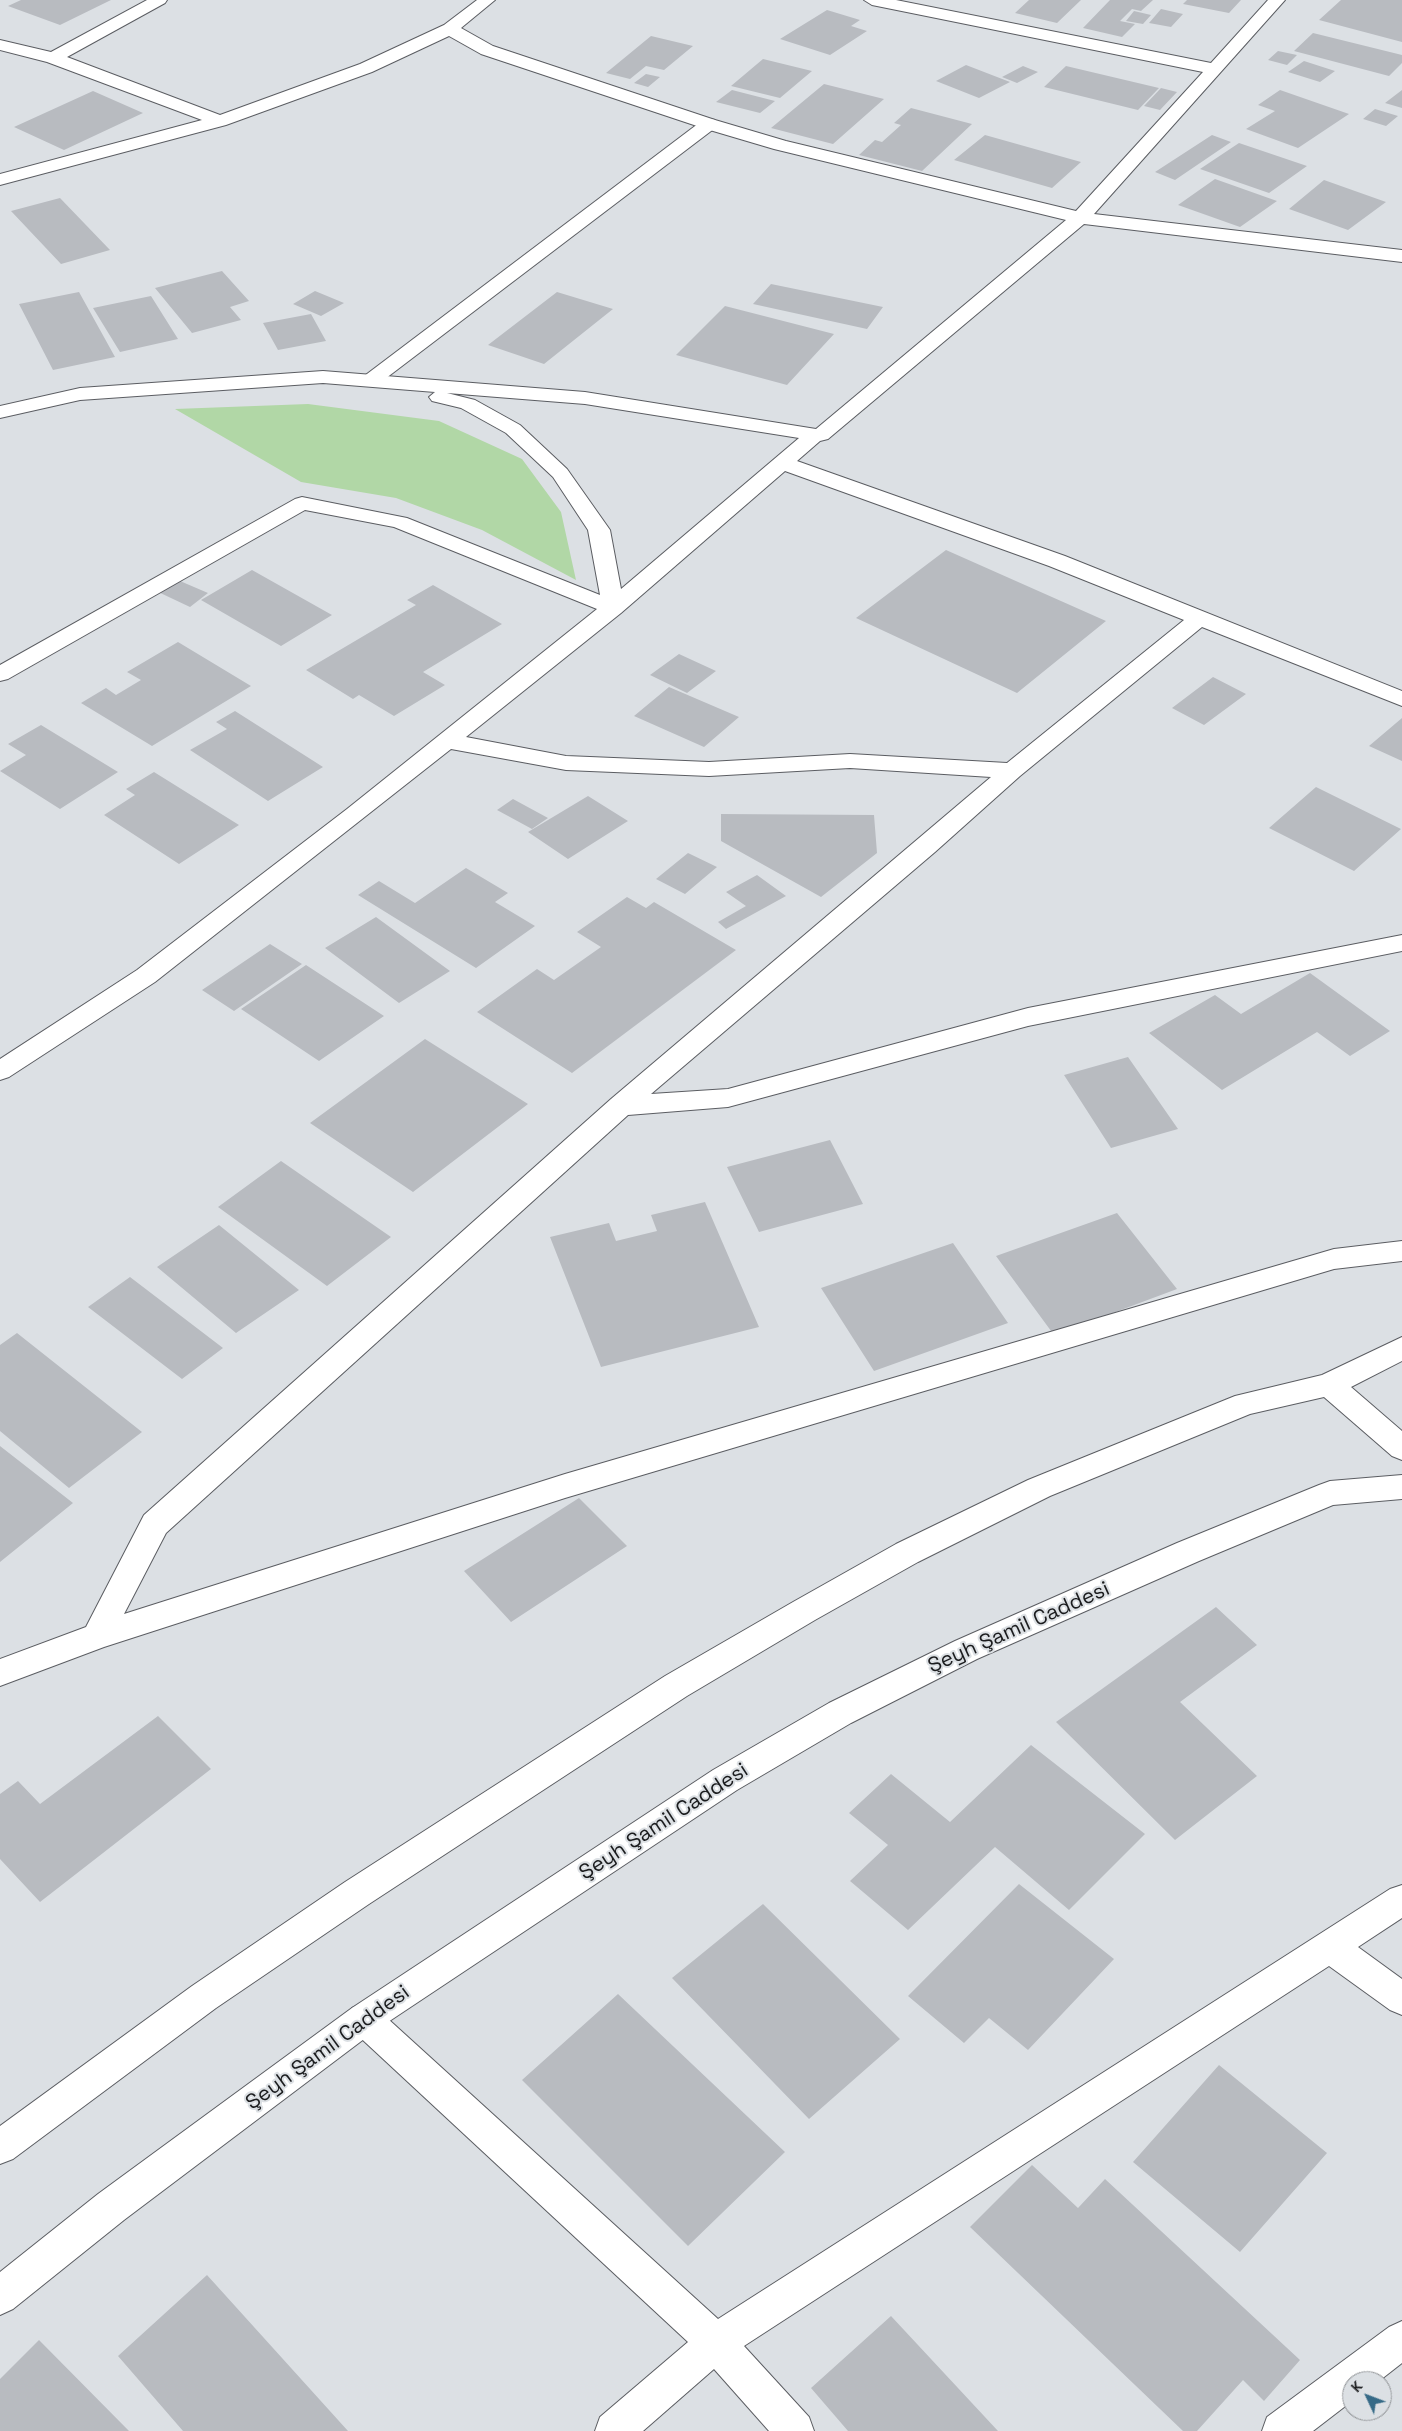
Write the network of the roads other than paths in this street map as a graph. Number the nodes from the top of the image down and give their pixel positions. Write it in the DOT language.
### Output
graph roads {
  1 [pos="159,0"];
  2 [pos="487,0"];
  3 [pos="872,0"];
  4 [pos="1277,0"];
  5 [pos="450,29"];
  6 [pos="0,45"];
  7 [pos="53,58"];
  8 [pos="1214,69"];
  9 [pos="220,121"];
  10 [pos="709,124"];
  11 [pos="0,180"];
  12 [pos="1080,218"];
  13 [pos="1402,256"];
  14 [pos="370,380"];
  15 [pos="0,412"];
  16 [pos="815,435"];
  17 [pos="782,464"];
  18 [pos="613,608"];
  19 [pos="1198,619"];
  20 [pos="0,674"];
  21 [pos="1402,699"];
  22 [pos="447,741"];
  23 [pos="1012,771"];
  24 [pos="1402,943"];
  25 [pos="0,1071"];
  26 [pos="620,1106"];
  27 [pos="1402,1251"];
  28 [pos="1402,1348"];
  29 [pos="1329,1385"];
  30 [pos="1402,1448"];
  31 [pos="1402,1487"];
  32 [pos="97,1636"];
  33 [pos="0,1673"];
  34 [pos="1402,1900"];
  35 [pos="1331,1947"];
  36 [pos="1402,1999"];
  37 [pos="364,2019"];
  38 [pos="0,2147"];
  39 [pos="0,2296"];
  40 [pos="1402,2340"];
  41 [pos="716,2342"];
  42 [pos="614,2431"];
  43 [pos="795,2431"];
  44 [pos="1281,2431"];
  1 -- 7 [label="street"];
  2 -- 5 [label="street"];
  3 -- 8 [label="street"];
  4 -- 8 [label="street"];
  5 -- 9 [label="street"];
  5 -- 10 [label="street"];
  6 -- 7 [label="street"];
  7 -- 9 [label="street"];
  8 -- 12 [label="street"];
  9 -- 11 [label="street"];
  10 -- 12 [label="street"];
  10 -- 14 [label="street"];
  12 -- 13 [label="street"];
  12 -- 16 [label="street"];
  14 -- 15 [label="street"];
  14 -- 16 [label="street"];
  14 -- 18 [label="street"];
  16 -- 17 [label="street"];
  17 -- 18 [label="street"];
  17 -- 19 [label="street"];
  18 -- 20 [label="street"];
  18 -- 22 [label="street"];
  19 -- 21 [label="street"];
  19 -- 23 [label="street"];
  22 -- 23 [label="street"];
  22 -- 25 [label="street"];
  23 -- 26 [label="street"];
  24 -- 26 [label="street"];
  26 -- 32 [label="street"];
  27 -- 32 [label="street"];
  28 -- 29 [label="street"];
  29 -- 30 [label="street"];
  29 -- 38 [label="street"];
  31 -- 37 [label="street, Şeyh Şamil Caddesi"];
  32 -- 33 [label="street"];
  34 -- 35 [label="street"];
  35 -- 36 [label="street"];
  35 -- 41 [label="street"];
  37 -- 39 [label="street, Şeyh Şamil Caddesi"];
  37 -- 41 [label="street"];
  40 -- 44 [label="street"];
  41 -- 42 [label="street"];
  41 -- 43 [label="street"];
}
